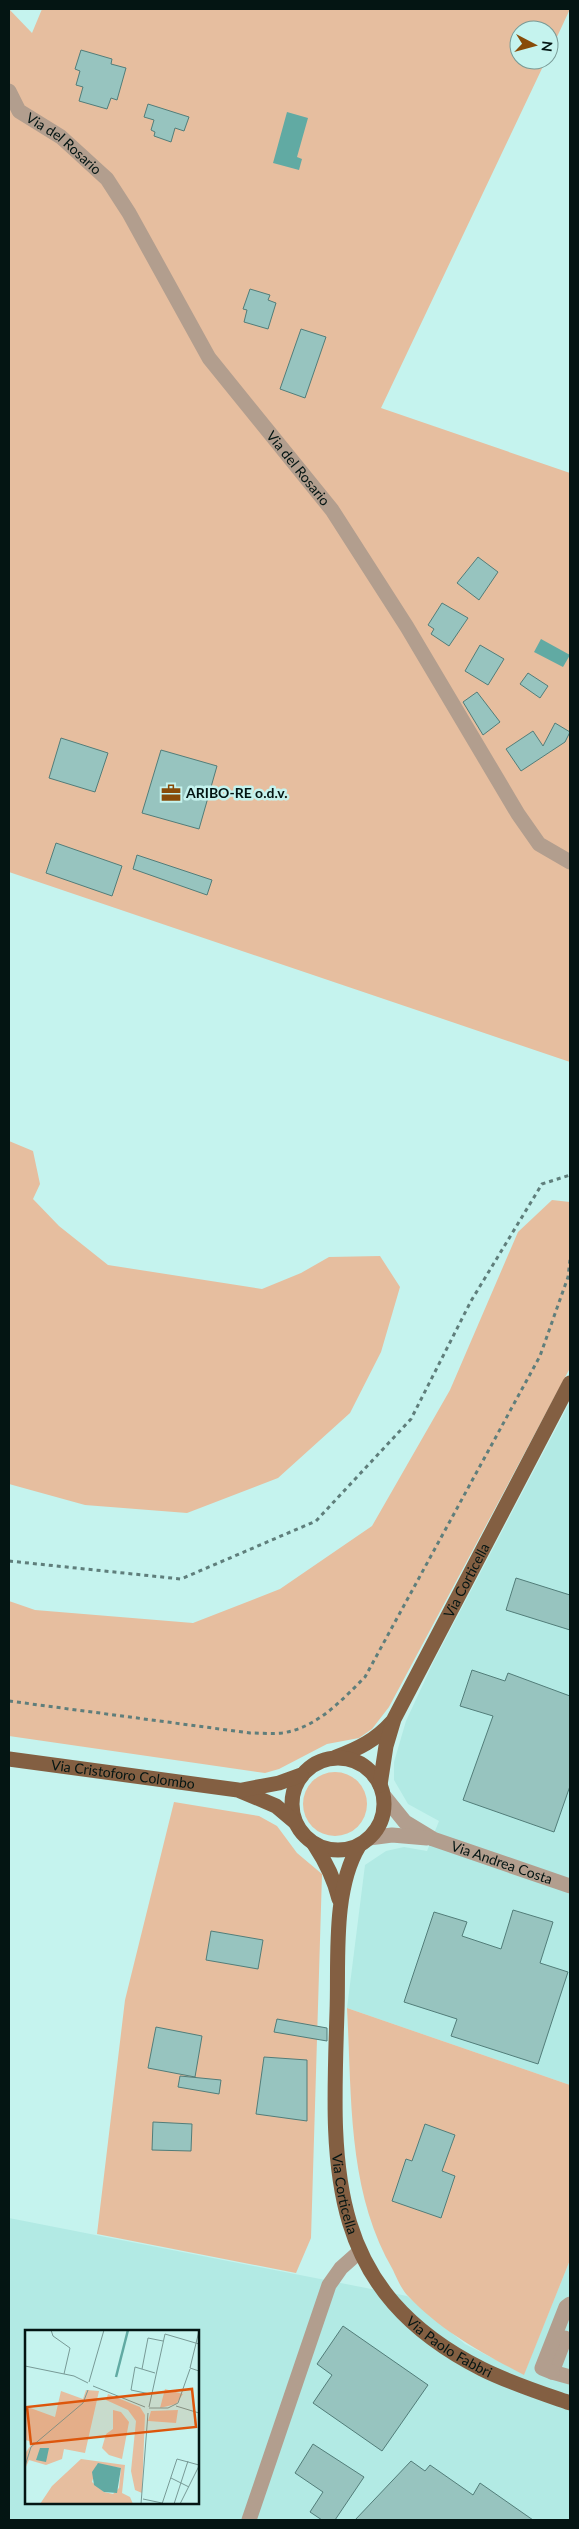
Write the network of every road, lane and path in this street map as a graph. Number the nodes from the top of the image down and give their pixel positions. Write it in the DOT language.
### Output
graph roads {
  1 [pos="9,91"];
  2 [pos="570,862"];
  3 [pos="570,1175"];
  4 [pos="570,1260"];
  5 [pos="570,1383"];
  6 [pos="9,1561"];
  7 [pos="9,1701"];
  8 [pos="394,1719"];
  9 [pos="336,1757"];
  10 [pos="9,1759"];
  11 [pos="301,1775"];
  12 [pos="238,1790"];
  13 [pos="382,1790"];
  14 [pos="295,1822"];
  15 [pos="433,1839"];
  16 [pos="364,1842"];
  17 [pos="314,1844"];
  18 [pos="569,1882"];
  19 [pos="341,1908"];
  20 [pos="359,2252"];
  21 [pos="570,2304"];
  22 [pos="570,2325"];
  23 [pos="552,2372"];
  24 [pos="570,2377"];
  25 [pos="570,2403"];
  26 [pos="249,2520"];
  1 -- 2 [label="street, Via del Rosario"];
  3 -- 6 [label="path"];
  4 -- 7 [label="path"];
  5 -- 8 [label="main road, Via Corticella"];
  8 -- 9 [label="main road"];
  8 -- 13 [label="main road, Via Corticella"];
  9 -- 11 [label="main road"];
  9 -- 13 [label="main road"];
  10 -- 12 [label="main road, Via Cristoforo Colombo"];
  11 -- 12 [label="main road, Via Cristoforo Colombo"];
  11 -- 14 [label="main road"];
  12 -- 14 [label="main road, Via Cristoforo Colombo"];
  13 -- 15 [label="street, Via Andrea Costa"];
  13 -- 16 [label="main road"];
  14 -- 17 [label="main road"];
  15 -- 16 [label="street, Via Andrea Costa"];
  15 -- 18 [label="street, Via Andrea Costa"];
  16 -- 17 [label="main road"];
  16 -- 19 [label="main road, Via Corticella"];
  17 -- 19 [label="main road"];
  19 -- 20 [label="main road, Via Corticella"];
  20 -- 25 [label="main road, Via Paolo Fabbri"];
  20 -- 26 [label="street, Via Corticella"];
  21 -- 23 [label="street"];
  22 -- 23 [label="street"];
  23 -- 24 [label="street"];
}
